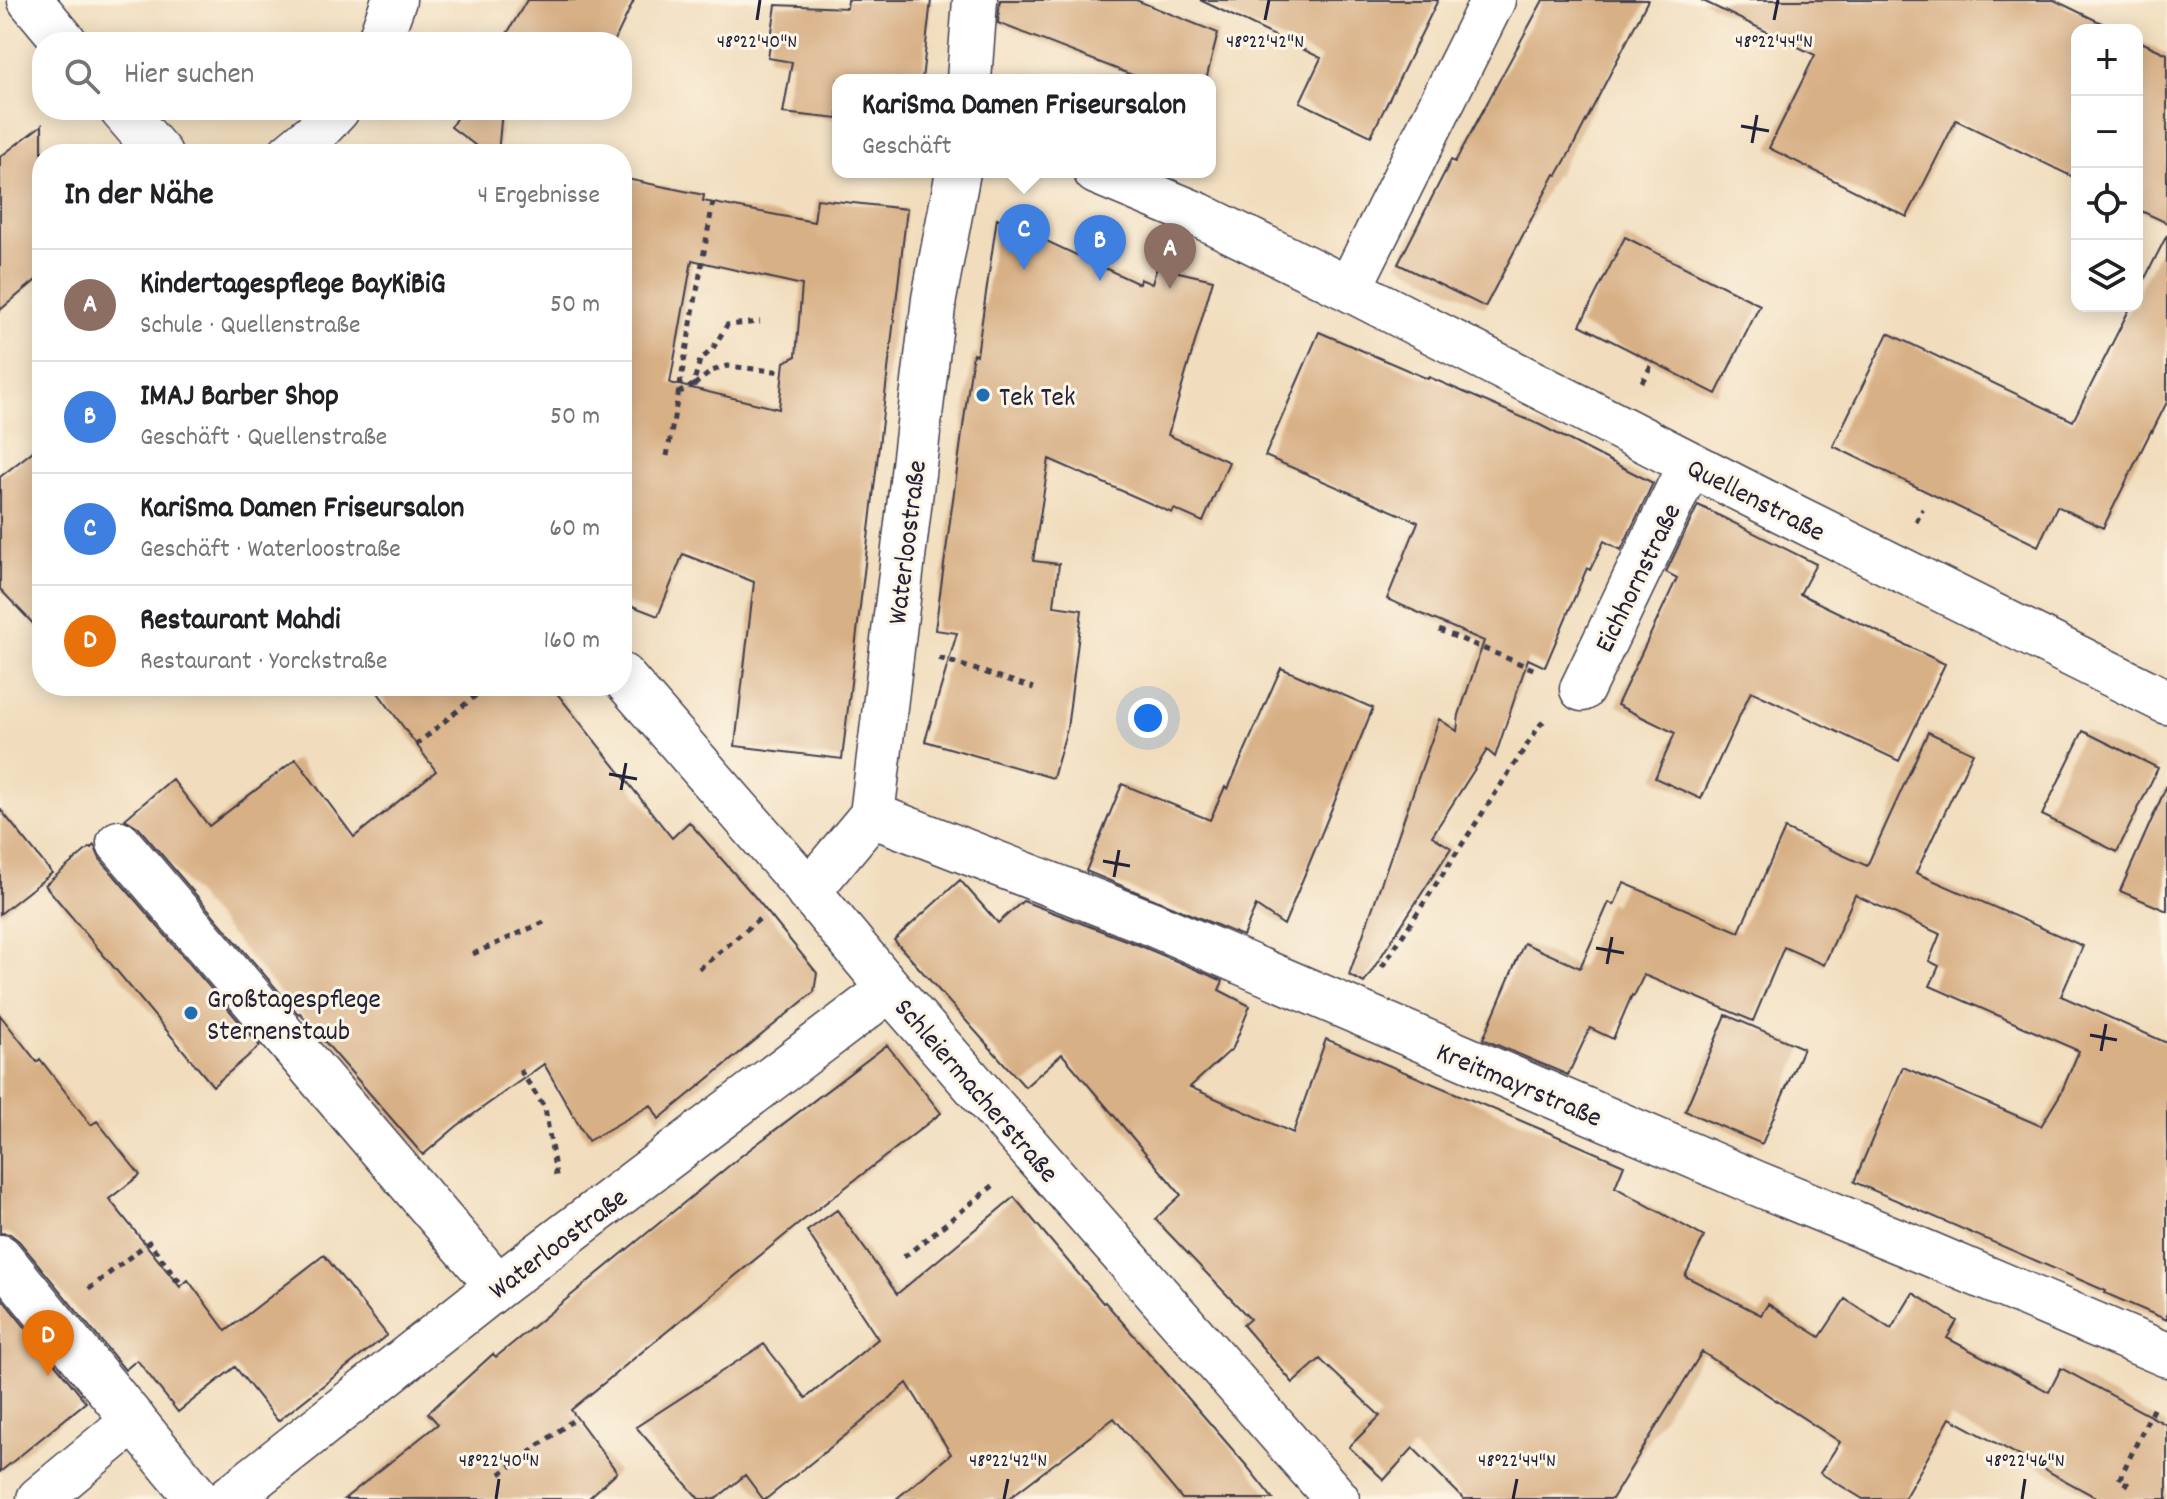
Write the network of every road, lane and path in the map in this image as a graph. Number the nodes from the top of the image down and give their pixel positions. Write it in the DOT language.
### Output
graph roads {
  1 [pos="30,0"];
  2 [pos="394,0"];
  3 [pos="975,0"];
  4 [pos="1493,0"];
  5 [pos="57,32"];
  6 [pos="383,32"];
  7 [pos="969,74"];
  8 [pos="131,120"];
  9 [pos="327,120"];
  10 [pos="151,144"];
  11 [pos="302,144"];
  12 [pos="957,178"];
  13 [pos="1110,178"];
  14 [pos="714,197"];
  15 [pos="1349,289"];
  16 [pos="760,322"];
  17 [pos="783,372"];
  18 [pos="693,385"];
  19 [pos="678,393"];
  20 [pos="667,456"];
  21 [pos="1690,464"];
  22 [pos="1439,630"];
  23 [pos="892,643"];
  24 [pos="632,688"];
  25 [pos="1034,688"];
  26 [pos="1582,689"];
  27 [pos="475,696"];
  28 [pos="2167,702"];
  29 [pos="416,745"];
  30 [pos="872,815"];
  31 [pos="119,843"];
  32 [pos="805,888"];
  33 [pos="544,922"];
  34 [pos="473,954"];
  35 [pos="699,969"];
  36 [pos="890,989"];
  37 [pos="1353,1011"];
  38 [pos="520,1070"];
  39 [pos="1034,1153"];
  40 [pos="565,1235"];
  41 [pos="0,1257"];
  42 [pos="904,1257"];
  43 [pos="182,1285"];
  44 [pos="498,1286"];
  45 [pos="51,1320"];
  46 [pos="2164,1375"];
  47 [pos="134,1420"];
  48 [pos="572,1421"];
  49 [pos="500,1474"];
  50 [pos="2129,1485"];
  51 [pos="39,1499"];
  52 [pos="198,1499"];
  53 [pos="228,1499"];
  54 [pos="1337,1499"];
  1 -- 5 [label="street"];
  2 -- 6 [label="street"];
  3 -- 7 [label="street"];
  4 -- 15 [label="street"];
  8 -- 10 [label="street"];
  9 -- 11 [label="street"];
  12 -- 23 [label="street, Waterloostraße"];
  13 -- 15 [label="street, Quellenstraße"];
  14 -- 19 [label="path"];
  15 -- 21 [label="street, Quellenstraße"];
  16 -- 18 [label="path"];
  17 -- 18 [label="path"];
  18 -- 19 [label="path"];
  19 -- 20 [label="path"];
  21 -- 26 [label="street, Eichhornstraße"];
  21 -- 28 [label="street, Quellenstraße"];
  22 -- 26 [label="path"];
  23 -- 25 [label="path"];
  23 -- 30 [label="street, Waterloostraße"];
  24 -- 32 [label="street, Schleiermacherstraße"];
  26 -- 37 [label="path"];
  27 -- 29 [label="path"];
  30 -- 32 [label="street"];
  30 -- 37 [label="street, Kreitmayrstraße"];
  31 -- 44 [label="street"];
  32 -- 35 [label="path"];
  32 -- 36 [label="street, Schleiermacherstraße"];
  33 -- 34 [label="path"];
  36 -- 39 [label="street, Schleiermacherstraße"];
  36 -- 40 [label="street, Waterloostraße"];
  37 -- 46 [label="street, Kreitmayrstraße"];
  38 -- 40 [label="path"];
  39 -- 42 [label="path"];
  39 -- 54 [label="street, Schleiermacherstraße"];
  40 -- 44 [label="street, Waterloostraße"];
  41 -- 45 [label="street"];
  43 -- 45 [label="path"];
  44 -- 53 [label="street, Waterloostraße"];
  45 -- 47 [label="street"];
  46 -- 50 [label="path"];
  47 -- 51 [label="street"];
  47 -- 52 [label="street"];
  48 -- 49 [label="path"];
}
